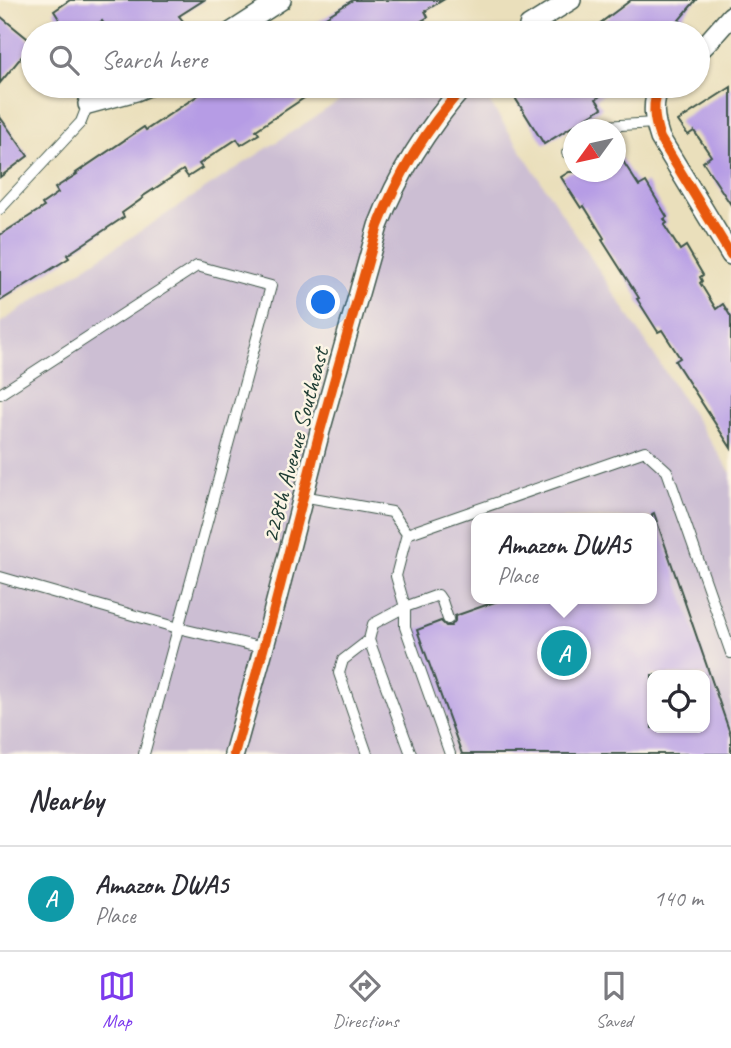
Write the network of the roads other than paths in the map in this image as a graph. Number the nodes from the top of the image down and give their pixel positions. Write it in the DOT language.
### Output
graph roads {
  1 [pos="281,0"];
  2 [pos="554,0"];
  3 [pos="571,0"];
  4 [pos="731,16"];
  5 [pos="249,21"];
  6 [pos="532,21"];
  7 [pos="537,21"];
  8 [pos="710,39"];
  9 [pos="112,98"];
  10 [pos="453,98"];
  11 [pos="656,98"];
  12 [pos="88,104"];
  13 [pos="655,123"];
  14 [pos="626,125"];
  15 [pos="0,209"];
  16 [pos="731,255"];
  17 [pos="0,394"];
  18 [pos="302,496"];
  19 [pos="407,534"];
  20 [pos="0,577"];
  21 [pos="405,607"];
  22 [pos="448,619"];
  23 [pos="178,628"];
  24 [pos="369,640"];
  25 [pos="263,648"];
  26 [pos="731,653"];
  27 [pos="144,754"];
  28 [pos="234,754"];
  29 [pos="367,754"];
  30 [pos="411,754"];
  31 [pos="450,754"];
  1 -- 5 [label="street"];
  2 -- 6 [label="street"];
  3 -- 7 [label="street"];
  4 -- 8 [label="street"];
  9 -- 12 [label="street"];
  10 -- 18 [label="street, 228th Avenue Southeast"];
  11 -- 13 [label="street"];
  12 -- 15 [label="lane"];
  13 -- 14 [label="lane"];
  13 -- 16 [label="street"];
  17 -- 23 [label="lane"];
  18 -- 19 [label="lane"];
  18 -- 25 [label="street, 228th Avenue Southeast"];
  19 -- 21 [label="lane"];
  19 -- 26 [label="lane"];
  20 -- 23 [label="lane"];
  21 -- 22 [label="lane"];
  21 -- 24 [label="lane"];
  21 -- 31 [label="lane"];
  23 -- 25 [label="lane"];
  23 -- 27 [label="lane"];
  24 -- 29 [label="lane"];
  24 -- 30 [label="lane"];
  25 -- 28 [label="street, 228th Avenue Southeast"];
}
